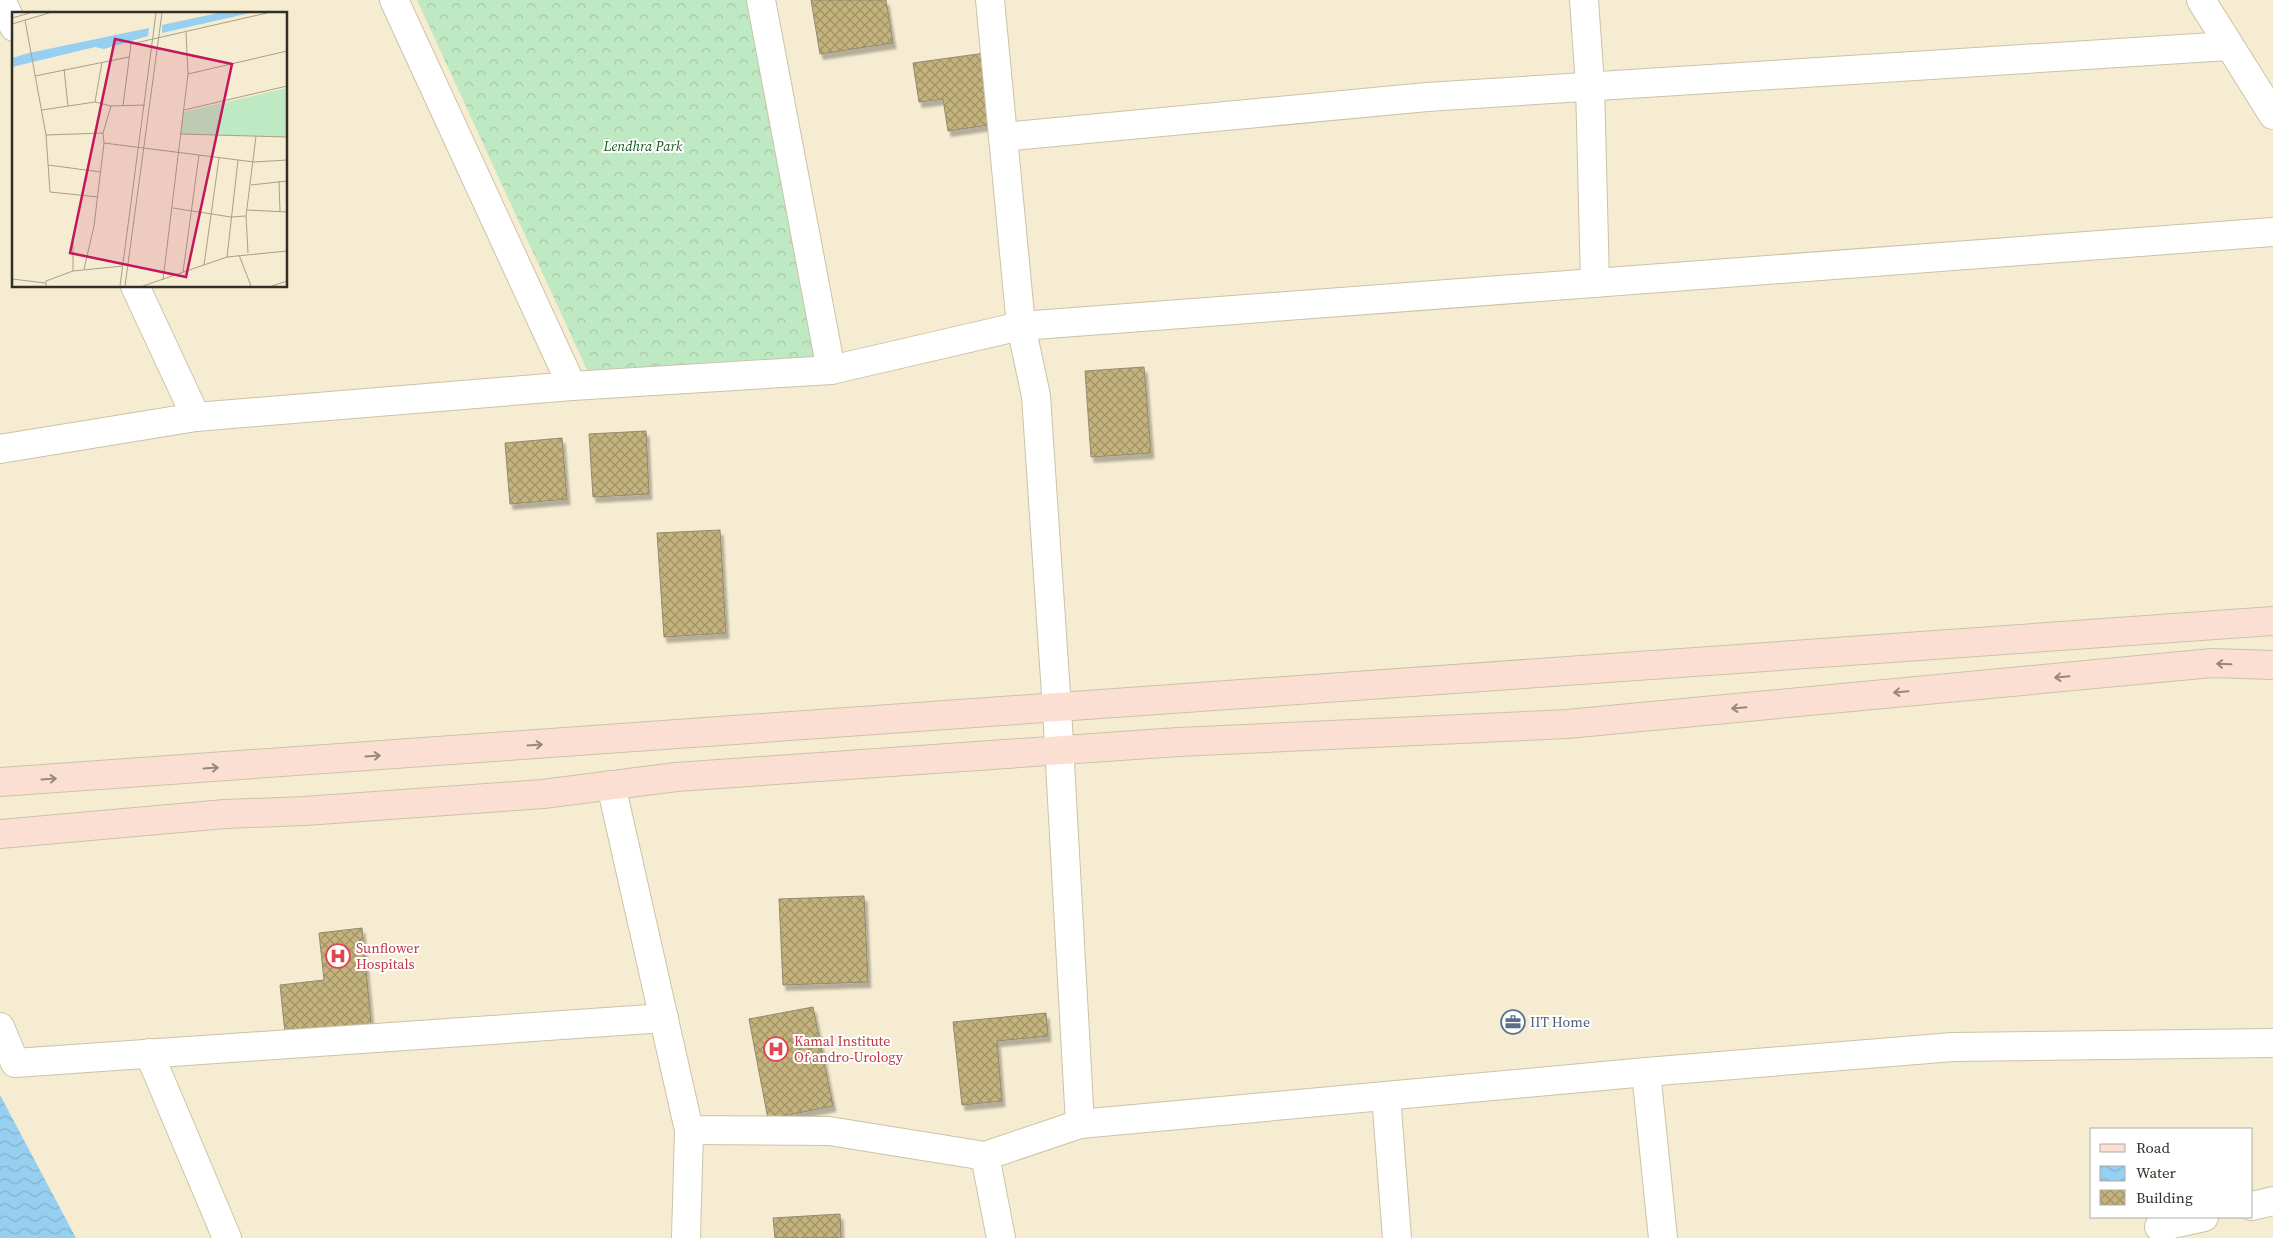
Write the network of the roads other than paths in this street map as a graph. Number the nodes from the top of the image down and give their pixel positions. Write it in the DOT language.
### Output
graph roads {
  1 [pos="1,0"];
  2 [pos="394,0"];
  3 [pos="761,0"];
  4 [pos="990,0"];
  5 [pos="1584,0"];
  6 [pos="2201,0"];
  7 [pos="12,23"];
  8 [pos="2228,46"];
  9 [pos="1590,85"];
  10 [pos="2273,115"];
  11 [pos="1003,137"];
  12 [pos="2273,232"];
  13 [pos="1595,283"];
  14 [pos="136,288"];
  15 [pos="1021,326"];
  16 [pos="831,370"];
  17 [pos="572,386"];
  18 [pos="196,417"];
  19 [pos="0,449"];
  20 [pos="2273,621"];
  21 [pos="2273,665"];
  22 [pos="1057,709"];
  23 [pos="1058,750"];
  24 [pos="0,782"];
  25 [pos="611,785"];
  26 [pos="0,834"];
  27 [pos="664,1018"];
  28 [pos="0,1027"];
  29 [pos="2273,1043"];
  30 [pos="149,1053"];
  31 [pos="1646,1072"];
  32 [pos="1386,1096"];
  33 [pos="1080,1124"];
  34 [pos="689,1130"];
  35 [pos="986,1156"];
  36 [pos="2273,1201"];
  37 [pos="2253,1206"];
  38 [pos="2200,1218"];
  39 [pos="2159,1227"];
  40 [pos="227,1238"];
  41 [pos="686,1238"];
  42 [pos="1001,1238"];
  43 [pos="1397,1238"];
  44 [pos="1663,1238"];
  1 -- 7 [label="street"];
  2 -- 17 [label="street"];
  3 -- 16 [label="street"];
  4 -- 11 [label="street"];
  5 -- 9 [label="street"];
  6 -- 8 [label="street"];
  8 -- 9 [label="street"];
  8 -- 10 [label="street"];
  9 -- 11 [label="street"];
  9 -- 13 [label="street"];
  11 -- 15 [label="street"];
  12 -- 13 [label="street"];
  13 -- 15 [label="street"];
  14 -- 18 [label="street"];
  15 -- 16 [label="street"];
  15 -- 22 [label="street"];
  16 -- 17 [label="street"];
  17 -- 18 [label="street"];
  18 -- 19 [label="street"];
  20 -- 22 [label="main road"];
  21 -- 23 [label="main road, one-way"];
  22 -- 23 [label="street"];
  24 -- 22 [label="main road, one-way"];
  23 -- 25 [label="main road"];
  23 -- 33 [label="street"];
  25 -- 26 [label="main road"];
  25 -- 27 [label="street"];
  27 -- 30 [label="street"];
  27 -- 34 [label="street"];
  28 -- 30 [label="street"];
  29 -- 31 [label="street"];
  30 -- 40 [label="street"];
  31 -- 32 [label="street"];
  31 -- 44 [label="street"];
  32 -- 33 [label="street"];
  32 -- 43 [label="street"];
  33 -- 35 [label="street"];
  34 -- 35 [label="street"];
  34 -- 41 [label="street"];
  35 -- 42 [label="street"];
  36 -- 37 [label="street"];
  38 -- 39 [label="street"];
}
